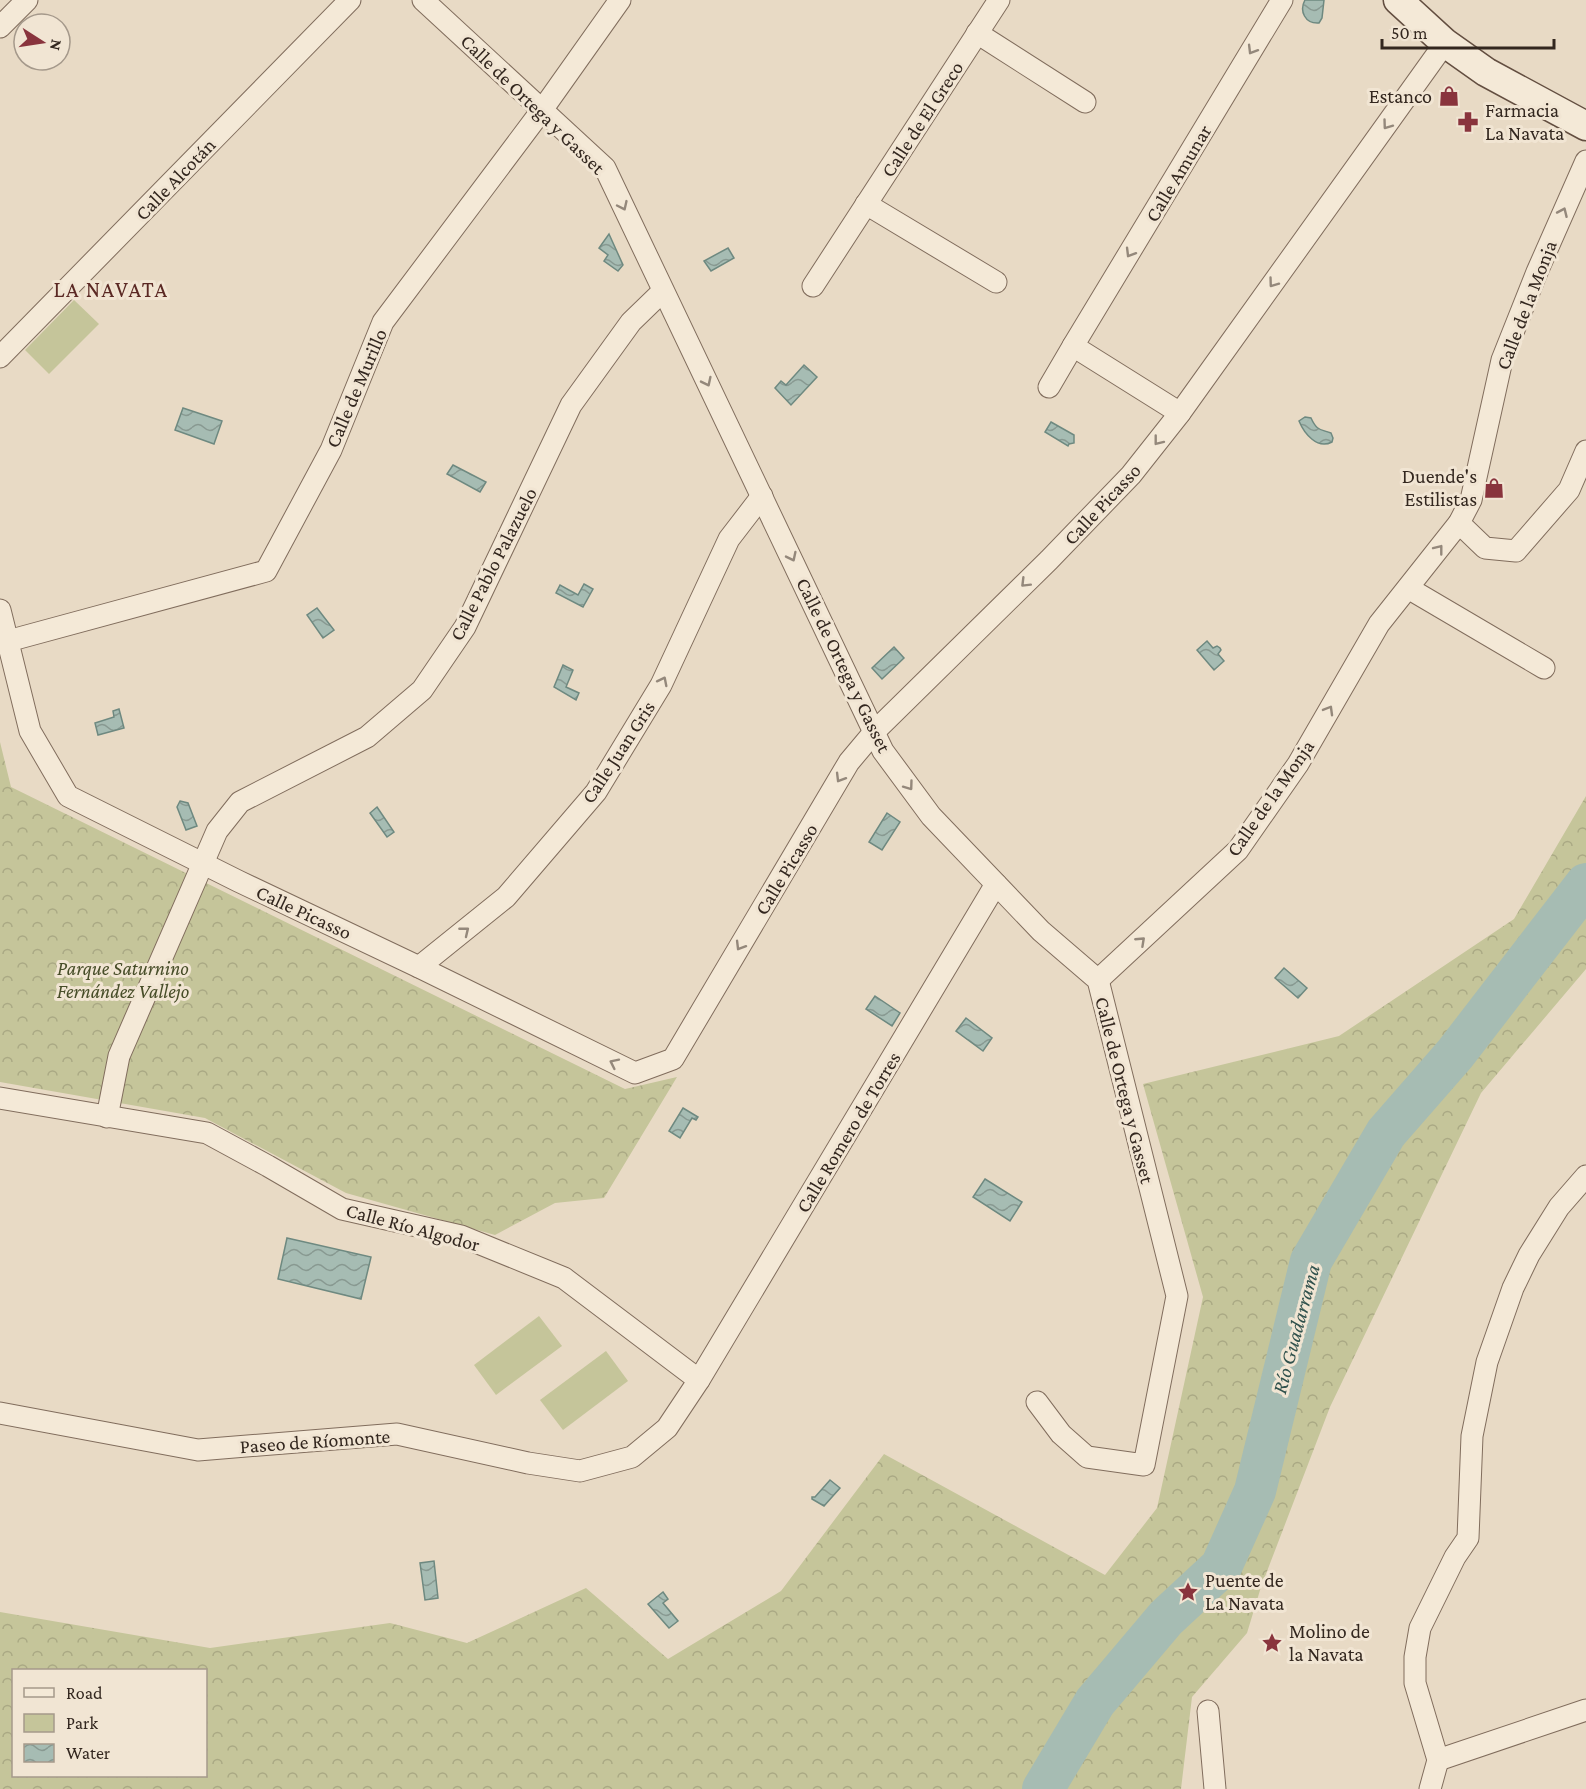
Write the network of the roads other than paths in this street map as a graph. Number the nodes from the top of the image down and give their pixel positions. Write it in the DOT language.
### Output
graph roads {
  1 [pos="27,0"];
  2 [pos="350,0"];
  3 [pos="423,0"];
  4 [pos="620,0"];
  5 [pos="999,0"];
  6 [pos="1282,0"];
  7 [pos="1398,0"];
  8 [pos="0,27"];
  9 [pos="977,33"];
  10 [pos="1445,43"];
  11 [pos="1085,102"];
  12 [pos="542,110"];
  13 [pos="1586,126"];
  14 [pos="1586,161"];
  15 [pos="866,204"];
  16 [pos="996,282"];
  17 [pos="813,286"];
  18 [pos="663,291"];
  19 [pos="1073,346"];
  20 [pos="0,357"];
  21 [pos="1049,387"];
  22 [pos="1180,413"];
  23 [pos="1586,451"];
  24 [pos="762,496"];
  25 [pos="1459,523"];
  26 [pos="1408,588"];
  27 [pos="0,610"];
  28 [pos="8,641"];
  29 [pos="1544,668"];
  30 [pos="875,731"];
  31 [pos="202,863"];
  32 [pos="996,884"];
  33 [pos="419,967"];
  34 [pos="1098,980"];
  35 [pos="0,1098"];
  36 [pos="107,1117"];
  37 [pos="1586,1176"];
  38 [pos="699,1380"];
  39 [pos="1037,1402"];
  40 [pos="0,1413"];
  41 [pos="1586,1710"];
  42 [pos="1208,1711"];
  43 [pos="1438,1760"];
  44 [pos="1215,1789"];
  45 [pos="1430,1789"];
  1 -- 8 [label="street"];
  2 -- 20 [label="street, Calle Alcotán"];
  3 -- 12 [label="street, Calle de Ortega y Gasset"];
  4 -- 12 [label="street, Calle de Murillo"];
  5 -- 9 [label="street, Calle de El Greco"];
  6 -- 19 [label="street, Calle Amunar, one-way"];
  7 -- 10 [label="main road"];
  9 -- 11 [label="street"];
  9 -- 15 [label="street, Calle de El Greco"];
  10 -- 13 [label="main road"];
  10 -- 22 [label="street, Calle Picasso, one-way"];
  12 -- 18 [label="street, Calle de Ortega y Gasset, one-way"];
  12 -- 28 [label="street, Calle de Murillo"];
  25 -- 14 [label="street, Calle de la Monja, one-way"];
  15 -- 16 [label="street"];
  15 -- 17 [label="street, Calle de El Greco"];
  18 -- 24 [label="street, Calle de Ortega y Gasset, one-way"];
  18 -- 31 [label="street, Calle Pablo Palazuelo"];
  19 -- 21 [label="street, Calle Amunar"];
  19 -- 22 [label="street"];
  22 -- 30 [label="street, Calle Picasso, one-way"];
  23 -- 25 [label="street"];
  24 -- 30 [label="street, Calle de Ortega y Gasset, one-way"];
  33 -- 24 [label="street, Calle Juan Gris, one-way"];
  26 -- 25 [label="street, Calle de la Monja, one-way"];
  26 -- 29 [label="street"];
  34 -- 26 [label="street, Calle de la Monja, one-way"];
  27 -- 28 [label="street"];
  28 -- 31 [label="street, Calle Picasso"];
  30 -- 32 [label="street, Calle de Ortega y Gasset, one-way"];
  30 -- 33 [label="street, Calle Picasso, one-way"];
  31 -- 33 [label="street, Calle Picasso"];
  31 -- 36 [label="street, Calle Pablo Palazuelo"];
  32 -- 34 [label="street, Calle de Ortega y Gasset"];
  32 -- 38 [label="street, Calle Romero de Torres"];
  34 -- 39 [label="street, Calle de Ortega y Gasset"];
  35 -- 36 [label="street, Calle Río Algodor"];
  36 -- 38 [label="street, Calle Río Algodor"];
  37 -- 43 [label="street"];
  38 -- 40 [label="street, Paseo de Ríomonte"];
  41 -- 43 [label="street"];
  42 -- 44 [label="street"];
  43 -- 45 [label="street"];
}
